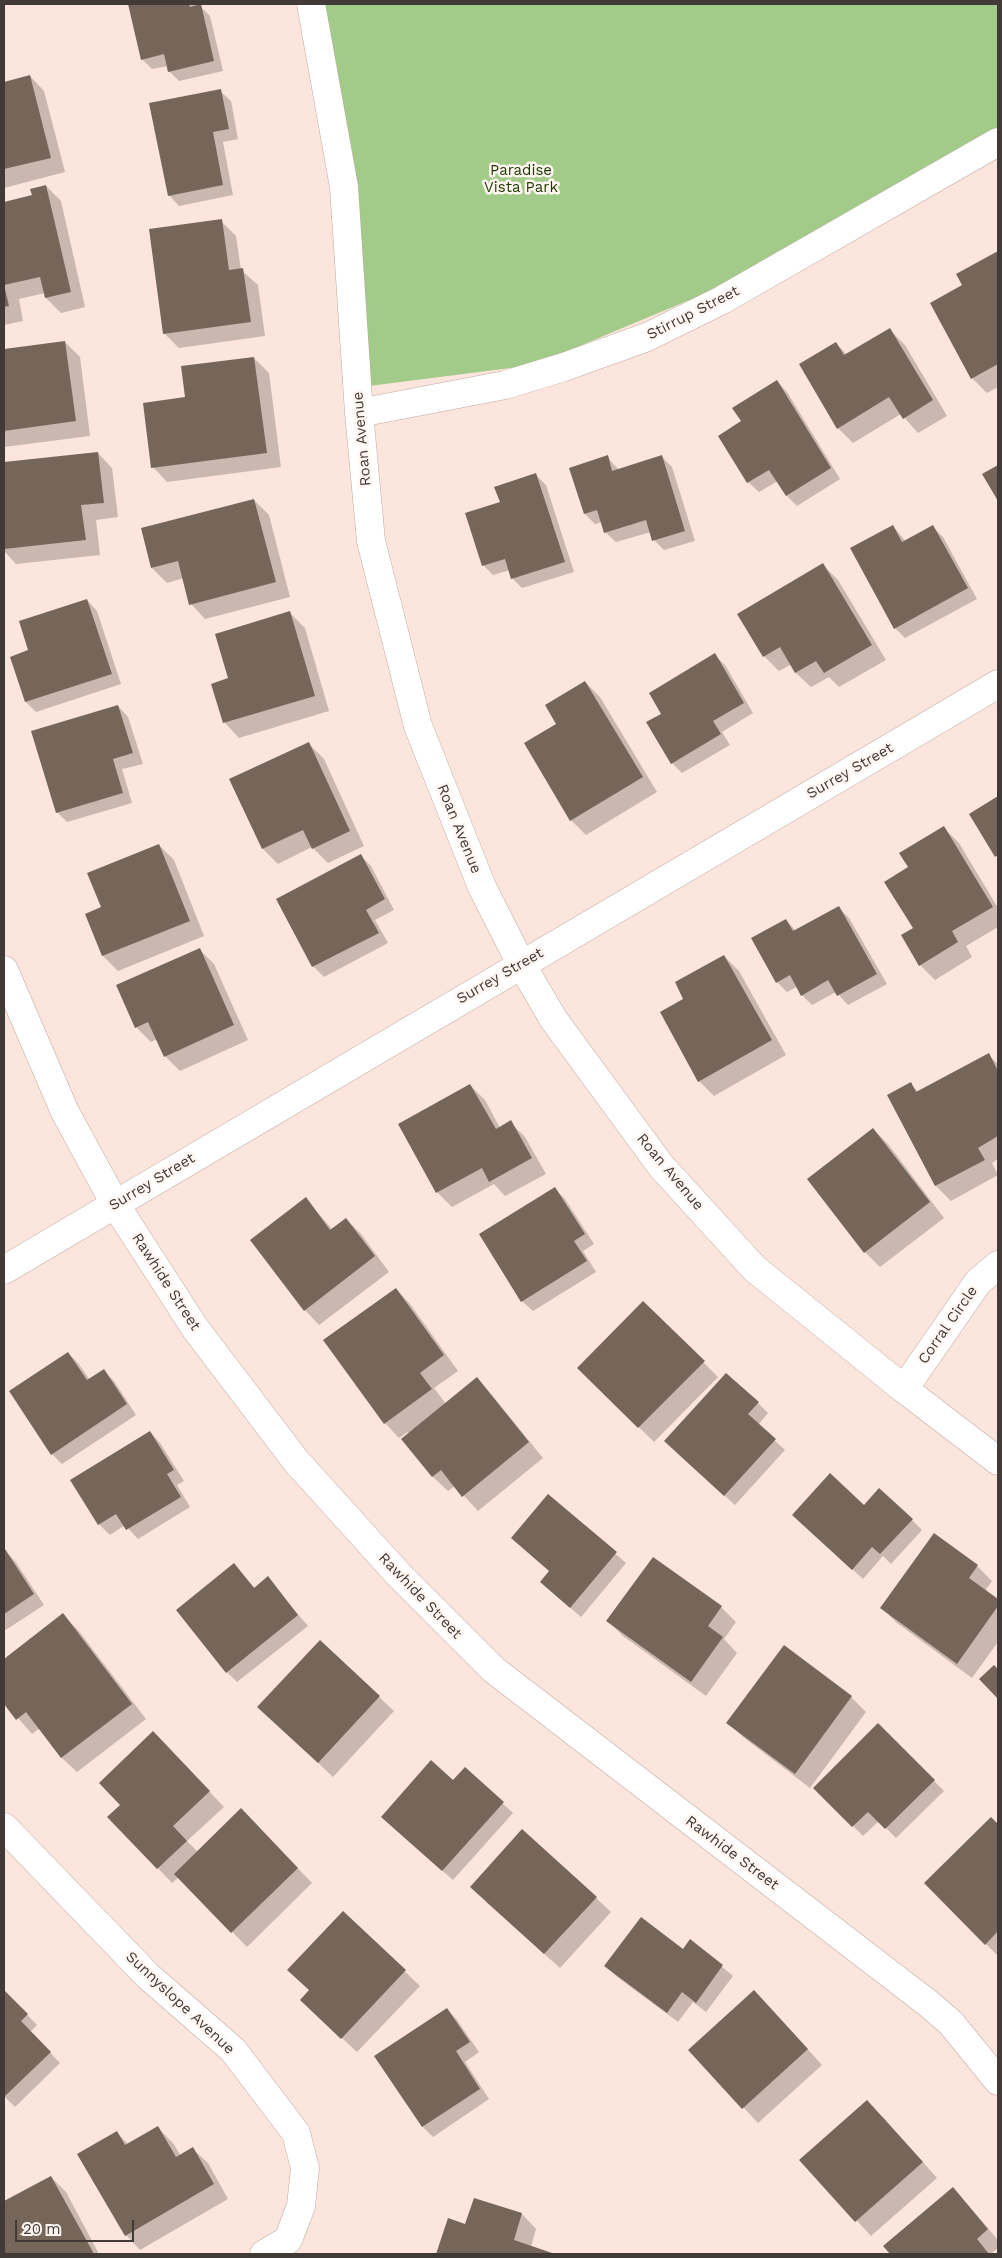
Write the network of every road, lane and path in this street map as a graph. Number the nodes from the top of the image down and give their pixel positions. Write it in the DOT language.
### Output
graph roads {
  1 [pos="311,4"];
  2 [pos="998,142"];
  3 [pos="359,413"];
  4 [pos="998,684"];
  5 [pos="521,964"];
  6 [pos="4,970"];
  7 [pos="115,1204"];
  8 [pos="998,1265"];
  9 [pos="4,1270"];
  10 [pos="904,1389"];
  11 [pos="998,1461"];
  12 [pos="4,1827"];
  13 [pos="998,2082"];
  14 [pos="264,2254"];
  1 -- 3 [label="street, Roan Avenue"];
  2 -- 3 [label="street, Stirrup Street"];
  3 -- 5 [label="street, Roan Avenue"];
  4 -- 5 [label="street, Surrey Street"];
  5 -- 7 [label="street, Surrey Street"];
  5 -- 10 [label="street, Roan Avenue"];
  6 -- 7 [label="street, Rawhide Street"];
  7 -- 9 [label="street, Surrey Street"];
  7 -- 13 [label="street, Rawhide Street"];
  8 -- 10 [label="street, Corral Circle"];
  10 -- 11 [label="street, Roan Avenue"];
  12 -- 14 [label="street, Sunnyslope Avenue"];
}
